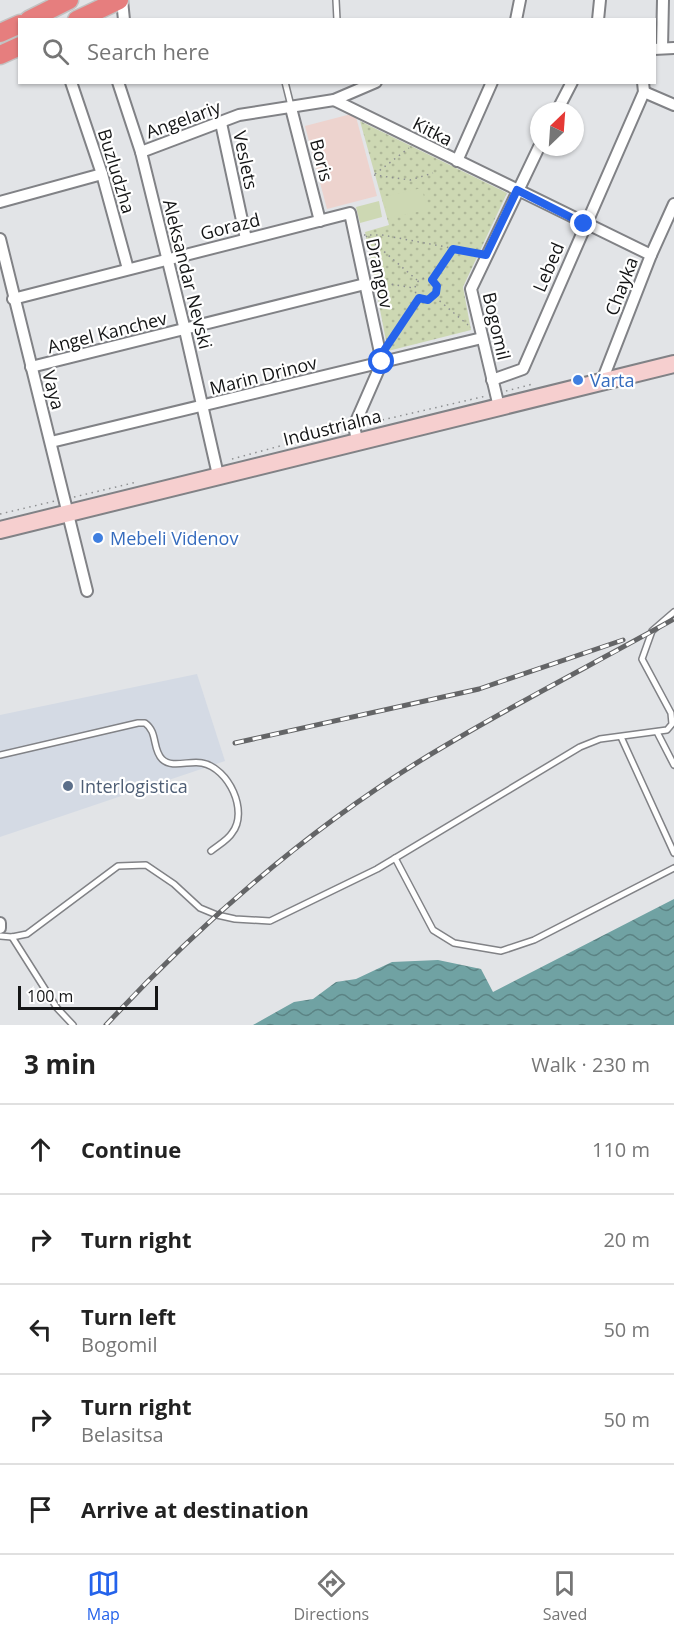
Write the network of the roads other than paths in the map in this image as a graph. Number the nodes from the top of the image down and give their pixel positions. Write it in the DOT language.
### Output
graph roads {
  1 [pos="69,0"];
  2 [pos="120,0"];
  3 [pos="336,0"];
  4 [pos="520,0"];
  5 [pos="600,0"];
  6 [pos="663,0"];
  7 [pos="32,18"];
  8 [pos="81,18"];
  9 [pos="124,18"];
  10 [pos="337,18"];
  11 [pos="516,18"];
  12 [pos="598,18"];
  13 [pos="18,25"];
  14 [pos="0,33"];
  15 [pos="18,47"];
  16 [pos="674,48"];
  17 [pos="658,49"];
  18 [pos="0,55"];
  19 [pos="72,84"];
  20 [pos="119,84"];
  21 [pos="285,84"];
  22 [pos="371,84"];
  23 [pos="491,84"];
  24 [pos="571,84"];
  25 [pos="643,87"];
  26 [pos="334,100"];
  27 [pos="562,102"];
  28 [pos="674,105"];
  29 [pos="291,108"];
  30 [pos="221,123"];
  31 [pos="141,152"];
  32 [pos="534,156"];
  33 [pos="457,161"];
  34 [pos="102,174"];
  35 [pos="517,190"];
  36 [pos="0,202"];
  37 [pos="674,204"];
  38 [pos="350,213"];
  39 [pos="320,221"];
  40 [pos="671,221"];
  41 [pos="584,224"];
  42 [pos="0,239"];
  43 [pos="246,239"];
  44 [pos="651,255"];
  45 [pos="166,259"];
  46 [pos="128,269"];
  47 [pos="365,282"];
  48 [pos="13,299"];
  49 [pos="185,330"];
  50 [pos="482,337"];
  51 [pos="382,359"];
  52 [pos="674,364"];
  53 [pos="31,368"];
  54 [pos="492,380"];
  55 [pos="602,381"];
  56 [pos="497,400"];
  57 [pos="203,406"];
  58 [pos="355,433"];
  59 [pos="51,442"];
  60 [pos="217,469"];
  61 [pos="67,507"];
  62 [pos="0,530"];
  63 [pos="87,591"];
  64 [pos="674,612"];
  65 [pos="657,732"];
  66 [pos="621,736"];
  67 [pos="0,755"];
  68 [pos="674,765"];
  69 [pos="211,851"];
  70 [pos="674,853"];
  71 [pos="395,858"];
  72 [pos="674,868"];
  73 [pos="0,936"];
  74 [pos="12,937"];
  75 [pos="73,1025"];
  1 -- 7 [label="highway"];
  2 -- 8 [label="highway"];
  2 -- 9 [label="street"];
  3 -- 10 [label="lane"];
  4 -- 11 [label="street"];
  5 -- 12 [label="street"];
  6 -- 17 [label="street"];
  13 -- 14 [label="highway"];
  15 -- 18 [label="highway"];
  16 -- 17 [label="street"];
  19 -- 34 [label="street, Buzludzha"];
  20 -- 31 [label="street, Aleksandar Nevski"];
  21 -- 29 [label="lane"];
  22 -- 26 [label="street, Angelariy"];
  23 -- 33 [label="street"];
  24 -- 27 [label="street"];
  25 -- 28 [label="street"];
  25 -- 41 [label="street, Lebed"];
  26 -- 29 [label="street, Angelariy"];
  26 -- 33 [label="street, Kitka"];
  29 -- 30 [label="street, Angelariy"];
  29 -- 39 [label="street, Boris"];
  30 -- 31 [label="street, Angelariy"];
  30 -- 43 [label="street, Veslets"];
  31 -- 45 [label="street, Aleksandar Nevski"];
  32 -- 35 [label="street, Bogomil"];
  33 -- 35 [label="street, Kitka"];
  34 -- 36 [label="street"];
  34 -- 46 [label="street, Buzludzha"];
  35 -- 41 [label="street, Kitka"];
  35 -- 50 [label="street, Bogomil"];
  37 -- 40 [label="street, Chayka"];
  38 -- 39 [label="street, Gorazd"];
  38 -- 47 [label="street, Drangov"];
  39 -- 43 [label="street, Gorazd"];
  40 -- 44 [label="street, Chayka"];
  41 -- 44 [label="street, Kitka"];
  41 -- 54 [label="street, Lebed"];
  42 -- 48 [label="street, Vaya"];
  43 -- 45 [label="street, Gorazd"];
  44 -- 55 [label="street, Chayka"];
  45 -- 46 [label="street, Gorazd"];
  45 -- 49 [label="street, Aleksandar Nevski"];
  46 -- 48 [label="street, Gorazd"];
  47 -- 49 [label="street, Angel Kanchev"];
  47 -- 51 [label="street, Drangov"];
  48 -- 53 [label="street, Vaya"];
  49 -- 53 [label="street, Angel Kanchev"];
  49 -- 57 [label="street, Aleksandar Nevski"];
  50 -- 51 [label="street, Marin Drinov"];
  50 -- 54 [label="street, Bogomil"];
  51 -- 57 [label="street, Marin Drinov"];
  51 -- 58 [label="street"];
  52 -- 55 [label="main road, Industrialna"];
  53 -- 59 [label="street, Vaya"];
  54 -- 56 [label="street, Bogomil"];
  55 -- 56 [label="main road, Industrialna"];
  56 -- 58 [label="main road, Industrialna"];
  57 -- 59 [label="street, Marin Drinov"];
  57 -- 60 [label="street, Aleksandar Nevski"];
  58 -- 60 [label="main road, Industrialna"];
  59 -- 61 [label="street, Vaya"];
  60 -- 61 [label="main road, Industrialna"];
  61 -- 62 [label="main road, Industrialna"];
  61 -- 63 [label="street, Vaya"];
  64 -- 65 [label="lane"];
  65 -- 66 [label="lane"];
  65 -- 68 [label="lane"];
  66 -- 70 [label="lane"];
  66 -- 71 [label="lane"];
  67 -- 69 [label="lane"];
  71 -- 72 [label="lane"];
  71 -- 74 [label="lane"];
  73 -- 74 [label="lane"];
  74 -- 75 [label="lane"];
}
